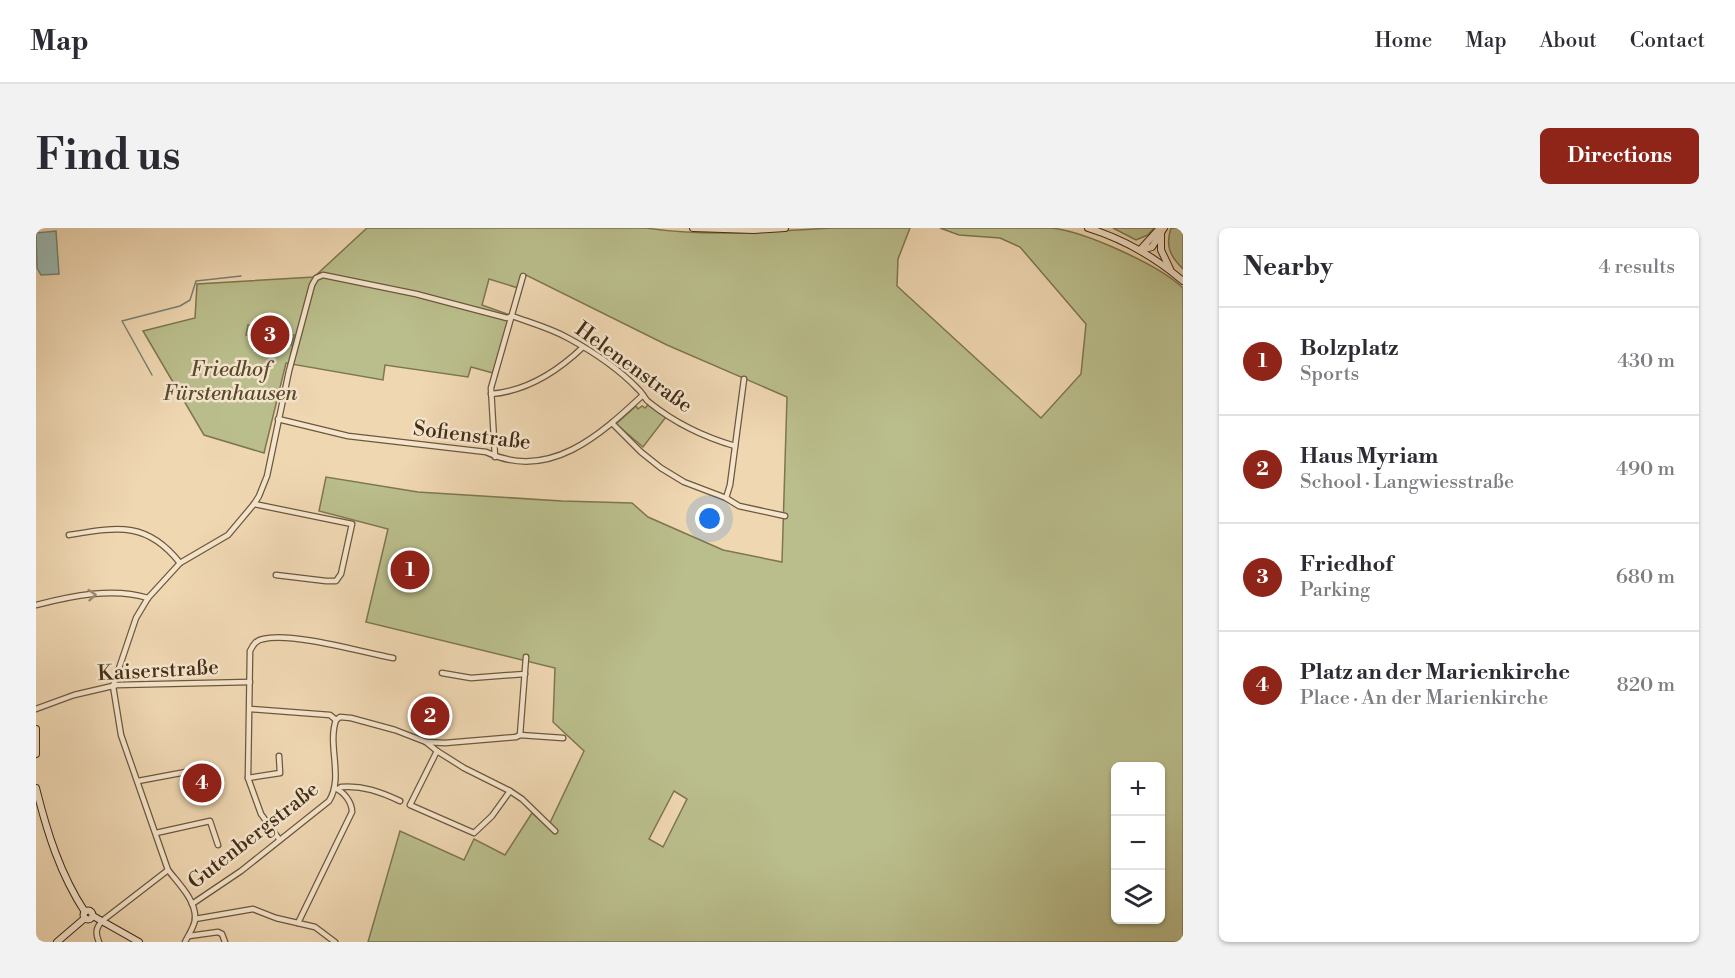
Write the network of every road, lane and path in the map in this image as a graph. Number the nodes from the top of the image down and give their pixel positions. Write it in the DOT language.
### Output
graph roads {
  1 [pos="693,228"];
  2 [pos="785,228"];
  3 [pos="1088,228"];
  4 [pos="1162,230"];
  5 [pos="1140,250"];
  6 [pos="1170,270"];
  7 [pos="523,276"];
  8 [pos="1183,281"];
  9 [pos="512,316"];
  10 [pos="583,347"];
  11 [pos="744,379"];
  12 [pos="491,394"];
  13 [pos="642,395"];
  14 [pos="278,419"];
  15 [pos="612,423"];
  16 [pos="735,446"];
  17 [pos="495,457"];
  18 [pos="726,498"];
  19 [pos="254,504"];
  20 [pos="785,516"];
  21 [pos="69,535"];
  22 [pos="180,563"];
  23 [pos="276,575"];
  24 [pos="148,598"];
  25 [pos="36,605"];
  26 [pos="526,657"];
  27 [pos="393,658"];
  28 [pos="442,674"];
  29 [pos="525,674"];
  30 [pos="250,682"];
  31 [pos="113,686"];
  32 [pos="36,709"];
  33 [pos="250,709"];
  34 [pos="336,720"];
  35 [pos="36,729"];
  36 [pos="520,735"];
  37 [pos="563,738"];
  38 [pos="426,742"];
  39 [pos="436,751"];
  40 [pos="36,754"];
  41 [pos="279,756"];
  42 [pos="186,772"];
  43 [pos="248,778"];
  44 [pos="138,781"];
  45 [pos="36,788"];
  46 [pos="337,789"];
  47 [pos="510,791"];
  48 [pos="400,801"];
  49 [pos="38,805"];
  50 [pos="218,819"];
  51 [pos="210,821"];
  52 [pos="555,831"];
  53 [pos="156,833"];
  54 [pos="279,840"];
  55 [pos="218,845"];
  56 [pos="168,870"];
  57 [pos="192,904"];
  58 [pos="85,915"];
  59 [pos="195,919"];
  60 [pos="102,921"];
  61 [pos="298,923"];
  62 [pos="189,936"];
  63 [pos="57,942"];
  64 [pos="99,942"];
  65 [pos="139,942"];
  66 [pos="185,942"];
  67 [pos="225,942"];
  68 [pos="336,942"];
  1 -- 2 [label="main road"];
  3 -- 5 [label="main road"];
  4 -- 5 [label="main road"];
  4 -- 6 [label="main road"];
  5 -- 6 [label="main road"];
  6 -- 8 [label="main road"];
  7 -- 9 [label="street"];
  9 -- 10 [label="street, Helenenstraße"];
  9 -- 12 [label="street"];
  9 -- 14 [label="street, Helenenstraße"];
  10 -- 12 [label="street"];
  10 -- 13 [label="street, Helenenstraße"];
  11 -- 16 [label="street"];
  12 -- 17 [label="street"];
  13 -- 15 [label="street, Sofienstraße"];
  13 -- 16 [label="street, Helenenstraße"];
  14 -- 17 [label="street, Sofienstraße"];
  14 -- 19 [label="street"];
  15 -- 17 [label="street, Sofienstraße"];
  15 -- 18 [label="street"];
  16 -- 18 [label="street"];
  18 -- 20 [label="street"];
  19 -- 22 [label="street"];
  19 -- 23 [label="street"];
  21 -- 22 [label="street"];
  22 -- 24 [label="street"];
  25 -- 24 [label="street, one-way"];
  24 -- 31 [label="street"];
  26 -- 29 [label="street"];
  27 -- 30 [label="street"];
  28 -- 29 [label="street"];
  29 -- 36 [label="street"];
  30 -- 31 [label="street, Kaiserstraße"];
  30 -- 33 [label="street"];
  31 -- 32 [label="street, Kaiserstraße"];
  31 -- 44 [label="street"];
  33 -- 34 [label="street"];
  33 -- 43 [label="street"];
  34 -- 38 [label="street"];
  34 -- 46 [label="street, Gutenbergstraße"];
  35 -- 40 [label="main road"];
  36 -- 37 [label="street"];
  36 -- 38 [label="street"];
  38 -- 39 [label="street"];
  39 -- 47 [label="street"];
  39 -- 47 [label="street"];
  41 -- 43 [label="street"];
  42 -- 44 [label="street"];
  43 -- 54 [label="street"];
  44 -- 53 [label="street"];
  45 -- 49 [label="main road"];
  46 -- 48 [label="street"];
  46 -- 54 [label="street, Gutenbergstraße"];
  46 -- 61 [label="street"];
  47 -- 52 [label="street"];
  49 -- 58 [label="main road"];
  50 -- 51 [label="street"];
  51 -- 53 [label="street"];
  51 -- 55 [label="street"];
  53 -- 56 [label="street"];
  54 -- 57 [label="street, Gutenbergstraße"];
  56 -- 57 [label="street"];
  56 -- 60 [label="street"];
  57 -- 59 [label="street"];
  58 -- 60 [label="main road"];
  58 -- 63 [label="main road"];
  59 -- 61 [label="street"];
  59 -- 62 [label="street"];
  60 -- 64 [label="street"];
  60 -- 65 [label="main road"];
  61 -- 68 [label="street"];
  62 -- 66 [label="street"];
  62 -- 67 [label="street"];
}
